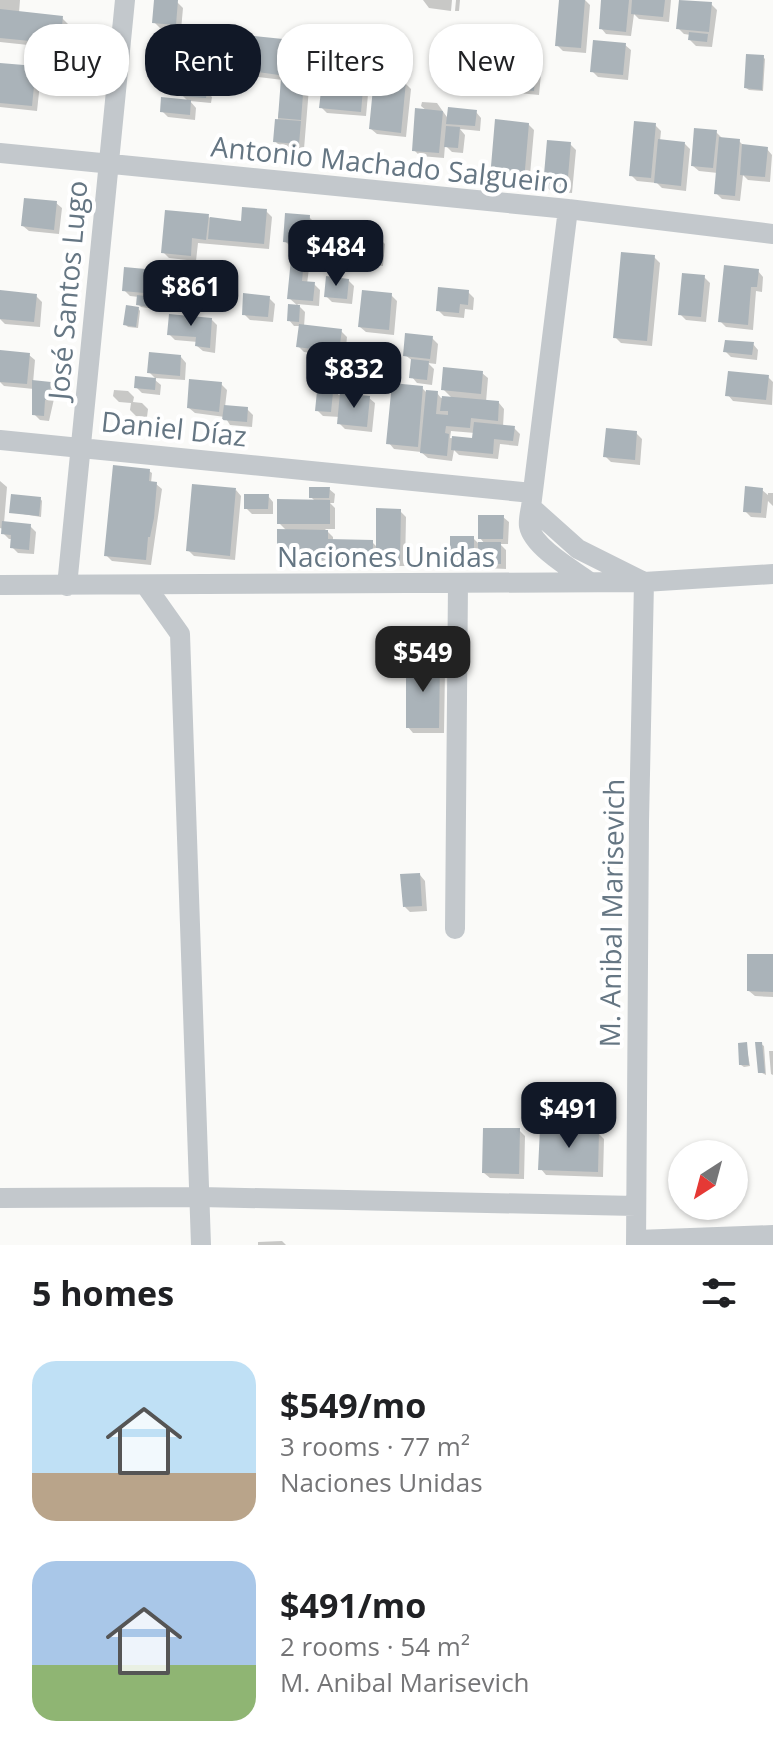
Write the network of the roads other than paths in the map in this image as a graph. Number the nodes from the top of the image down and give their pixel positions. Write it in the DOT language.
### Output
graph roads {
  1 [pos="125,0"];
  2 [pos="0,153"];
  3 [pos="107,163"];
  4 [pos="568,209"];
  5 [pos="773,234"];
  6 [pos="0,440"];
  7 [pos="80,447"];
  8 [pos="532,500"];
  9 [pos="773,574"];
  10 [pos="590,582"];
  11 [pos="644,582"];
  12 [pos="458,583"];
  13 [pos="0,585"];
  14 [pos="67,586"];
  15 [pos="146,586"];
  16 [pos="455,929"];
  17 [pos="200,1197"];
  18 [pos="0,1198"];
  19 [pos="636,1206"];
  20 [pos="773,1235"];
  21 [pos="636,1242"];
  22 [pos="201,1245"];
  1 -- 3 [label="street, José Santos Lugo"];
  2 -- 3 [label="street, Antonio Machado Salgueiro"];
  3 -- 4 [label="street, Antonio Machado Salgueiro"];
  3 -- 7 [label="street, José Santos Lugo"];
  4 -- 5 [label="street, Antonio Machado Salgueiro"];
  4 -- 8 [label="street"];
  6 -- 7 [label="street, Daniel Díaz"];
  7 -- 8 [label="street, Daniel Díaz"];
  7 -- 14 [label="street, José Santos Lugo"];
  8 -- 10 [label="street"];
  8 -- 11 [label="street"];
  9 -- 11 [label="street, Naciones Unidas"];
  10 -- 11 [label="street, Naciones Unidas"];
  10 -- 12 [label="street, Naciones Unidas"];
  11 -- 19 [label="street, M. Anibal Marisevich"];
  12 -- 15 [label="street, Naciones Unidas"];
  12 -- 16 [label="street"];
  13 -- 14 [label="street, Naciones Unidas"];
  14 -- 15 [label="street, Naciones Unidas"];
  15 -- 17 [label="street"];
  17 -- 18 [label="street"];
  17 -- 19 [label="street"];
  17 -- 22 [label="street"];
  19 -- 21 [label="street, M. Anibal Marisevich"];
  20 -- 21 [label="street"];
}
